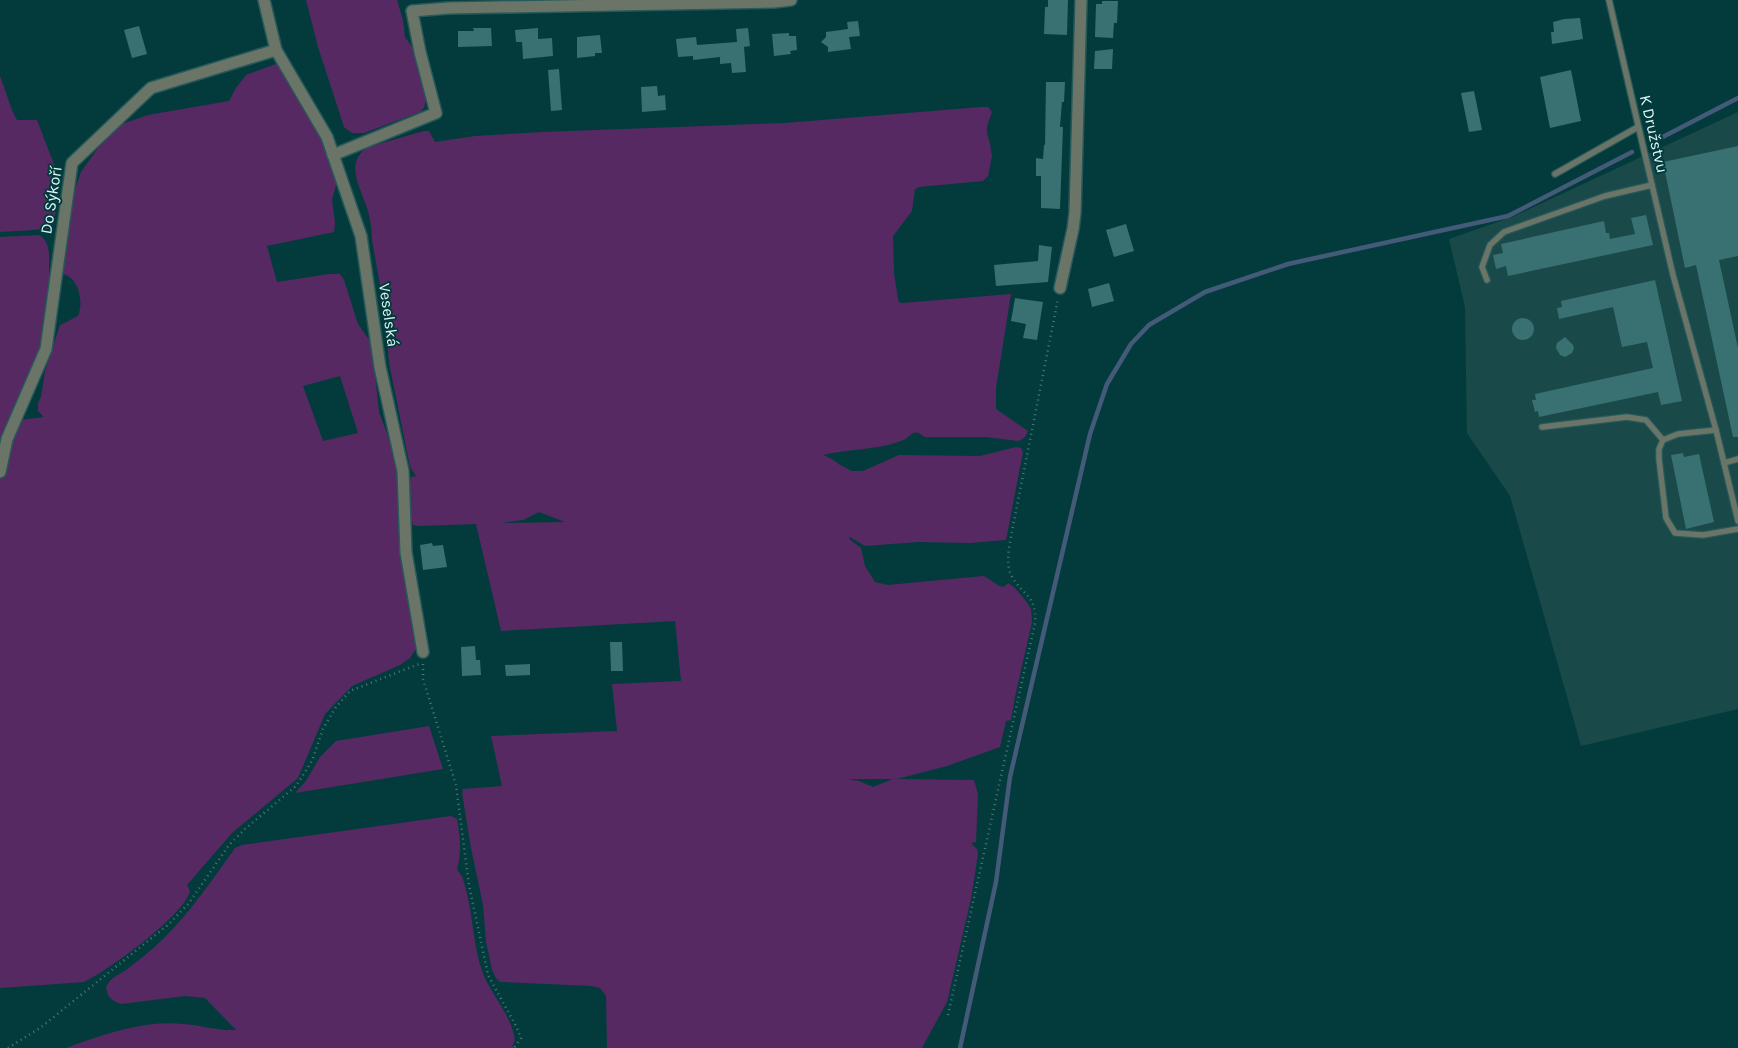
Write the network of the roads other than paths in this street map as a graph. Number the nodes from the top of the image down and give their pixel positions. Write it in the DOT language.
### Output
graph roads {
  1 [pos="264,0"];
  2 [pos="791,0"];
  3 [pos="1081,0"];
  4 [pos="1609,0"];
  5 [pos="650,2"];
  6 [pos="276,50"];
  7 [pos="1638,127"];
  8 [pos="333,155"];
  9 [pos="1555,174"];
  10 [pos="1652,185"];
  11 [pos="1487,280"];
  12 [pos="1060,288"];
  13 [pos="1542,427"];
  14 [pos="1716,430"];
  15 [pos="1663,440"];
  16 [pos="1738,459"];
  17 [pos="1724,462"];
  18 [pos="0,472"];
  19 [pos="1738,521"];
  20 [pos="1738,529"];
  21 [pos="423,658"];
  1 -- 6 [label="street, Veselská"];
  2 -- 5 [label="street"];
  3 -- 12 [label="street"];
  4 -- 7 [label="lane, K Družstvu"];
  5 -- 8 [label="street"];
  6 -- 8 [label="street, Veselská"];
  6 -- 18 [label="street, Do Sýkoří"];
  7 -- 9 [label="lane"];
  7 -- 10 [label="lane, K Družstvu"];
  8 -- 21 [label="street, Veselská"];
  10 -- 11 [label="lane"];
  10 -- 14 [label="lane, K Družstvu"];
  13 -- 15 [label="lane"];
  14 -- 15 [label="lane"];
  14 -- 17 [label="lane, K Družstvu"];
  15 -- 20 [label="lane"];
  16 -- 17 [label="lane"];
  17 -- 19 [label="lane, K Družstvu"];
}
